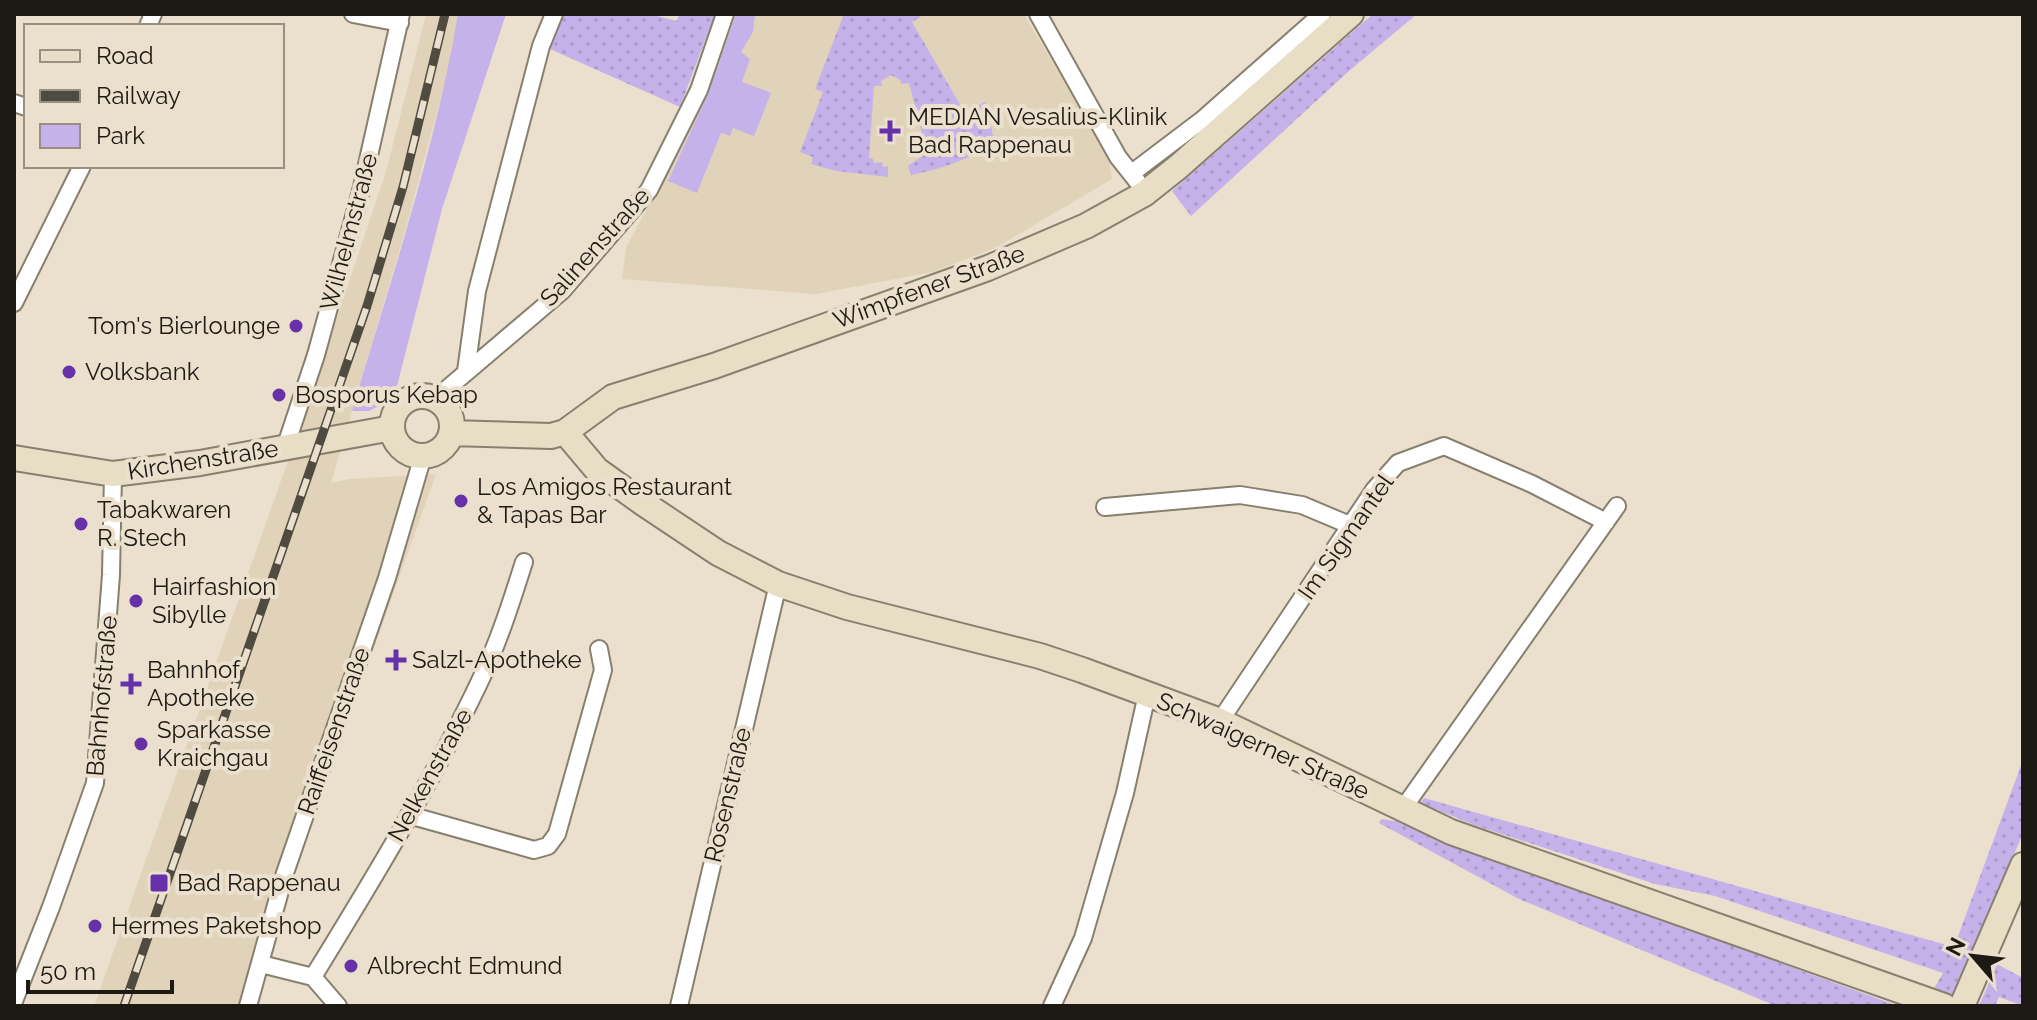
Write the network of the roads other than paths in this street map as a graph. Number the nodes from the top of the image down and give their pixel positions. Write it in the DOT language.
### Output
graph roads {
  1 [pos="353,14"];
  2 [pos="554,14"];
  3 [pos="725,14"];
  4 [pos="1038,14"];
  5 [pos="1322,14"];
  6 [pos="1351,14"];
  7 [pos="401,18"];
  8 [pos="81,168"];
  9 [pos="1138,184"];
  10 [pos="14,303"];
  11 [pos="466,371"];
  12 [pos="435,399"];
  13 [pos="392,428"];
  14 [pos="565,432"];
  15 [pos="451,433"];
  16 [pos="285,448"];
  17 [pos="423,456"];
  18 [pos="14,458"];
  19 [pos="113,474"];
  20 [pos="1617,506"];
  21 [pos="1105,507"];
  22 [pos="1606,522"];
  23 [pos="1352,526"];
  24 [pos="524,562"];
  25 [pos="778,584"];
  26 [pos="599,649"];
  27 [pos="1147,694"];
  28 [pos="1220,721"];
  29 [pos="1402,810"];
  30 [pos="409,815"];
  31 [pos="2023,865"];
  32 [pos="261,964"];
  33 [pos="313,977"];
  34 [pos="14,1001"];
  35 [pos="248,1006"];
  36 [pos="338,1006"];
  37 [pos="679,1006"];
  38 [pos="1052,1006"];
  39 [pos="1944,1006"];
  40 [pos="1962,1006"];
  1 -- 7 [label="street"];
  2 -- 11 [label="street"];
  3 -- 11 [label="street, Salinenstraße"];
  4 -- 9 [label="street"];
  5 -- 9 [label="street, Wimpfener Straße"];
  6 -- 9 [label="street, Wimpfener Straße"];
  7 -- 16 [label="street, Wilhelmstraße"];
  8 -- 10 [label="street"];
  9 -- 14 [label="street, Wimpfener Straße"];
  11 -- 12 [label="street, Salinenstraße"];
  12 -- 13 [label="street"];
  12 -- 15 [label="street"];
  13 -- 16 [label="street, Kirchenstraße"];
  13 -- 17 [label="street"];
  14 -- 15 [label="street, Wimpfener Straße"];
  14 -- 25 [label="street, Schwaigerner Straße"];
  15 -- 17 [label="street"];
  16 -- 19 [label="street, Kirchenstraße"];
  17 -- 32 [label="street, Raiffeisenstraße"];
  18 -- 19 [label="street, Kirchenstraße"];
  19 -- 34 [label="street, Bahnhofstraße"];
  20 -- 22 [label="street"];
  21 -- 23 [label="street"];
  22 -- 23 [label="street, Im Sigmantel"];
  22 -- 29 [label="street"];
  23 -- 28 [label="street, Im Sigmantel"];
  24 -- 30 [label="street, Nelkenstraße"];
  25 -- 27 [label="street, Schwaigerner Straße"];
  25 -- 37 [label="street, Rosenstraße"];
  26 -- 30 [label="street"];
  27 -- 28 [label="street, Schwaigerner Straße"];
  27 -- 38 [label="street"];
  28 -- 29 [label="street, Schwaigerner Straße"];
  29 -- 39 [label="street, Schwaigerner Straße"];
  30 -- 33 [label="street, Nelkenstraße"];
  31 -- 40 [label="street"];
  32 -- 33 [label="street"];
  32 -- 35 [label="street, Raiffeisenstraße"];
  33 -- 36 [label="street"];
}
